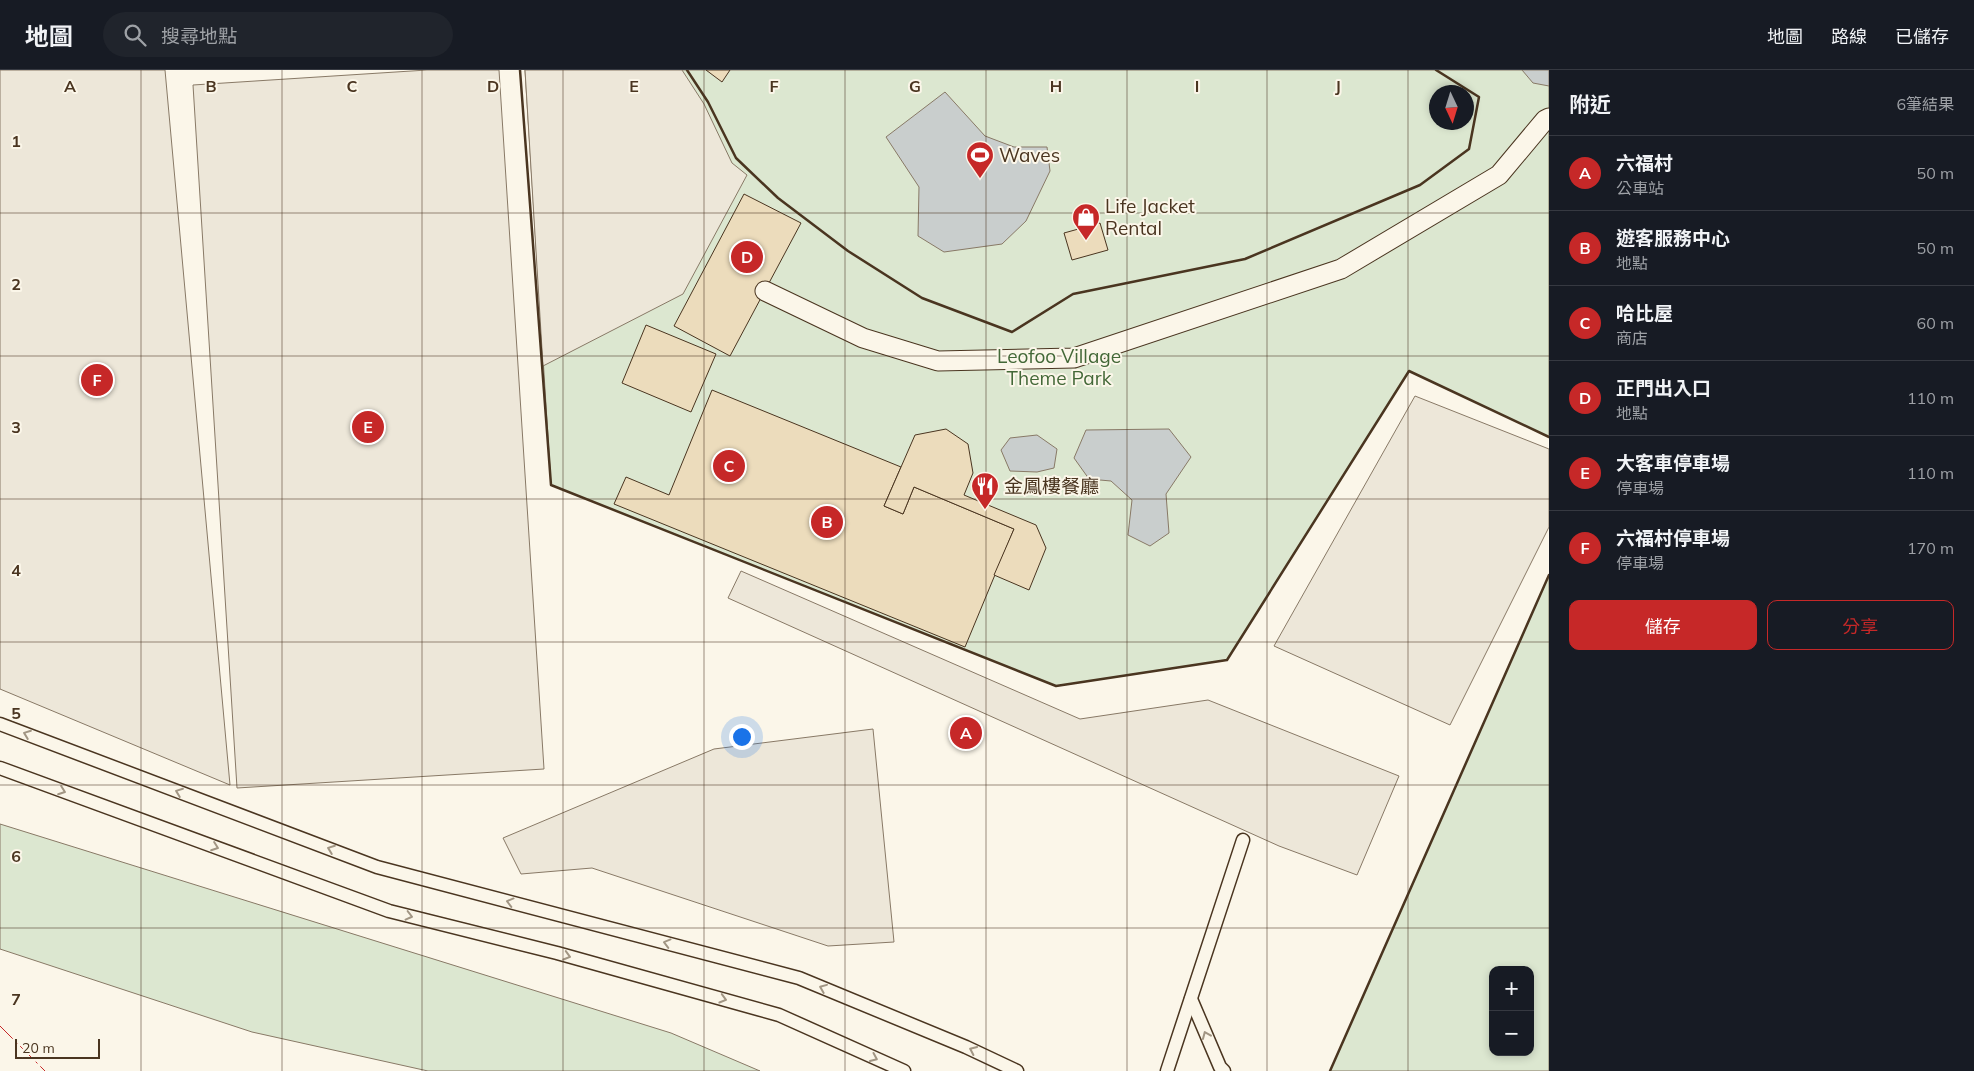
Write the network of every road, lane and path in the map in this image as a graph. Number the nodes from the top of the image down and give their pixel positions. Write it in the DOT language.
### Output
graph roads {
  1 [pos="1549,118"];
  2 [pos="764,291"];
  3 [pos="0,724"];
  4 [pos="0,768"];
  5 [pos="1243,840"];
  6 [pos="1191,999"];
  7 [pos="904,1071"];
  8 [pos="1017,1071"];
  9 [pos="1167,1071"];
  10 [pos="1224,1071"];
  1 -- 2 [label="street"];
  8 -- 3 [label="lane, one-way"];
  4 -- 7 [label="lane, one-way"];
  5 -- 6 [label="lane"];
  6 -- 9 [label="lane"];
  10 -- 6 [label="lane, one-way"];
}
